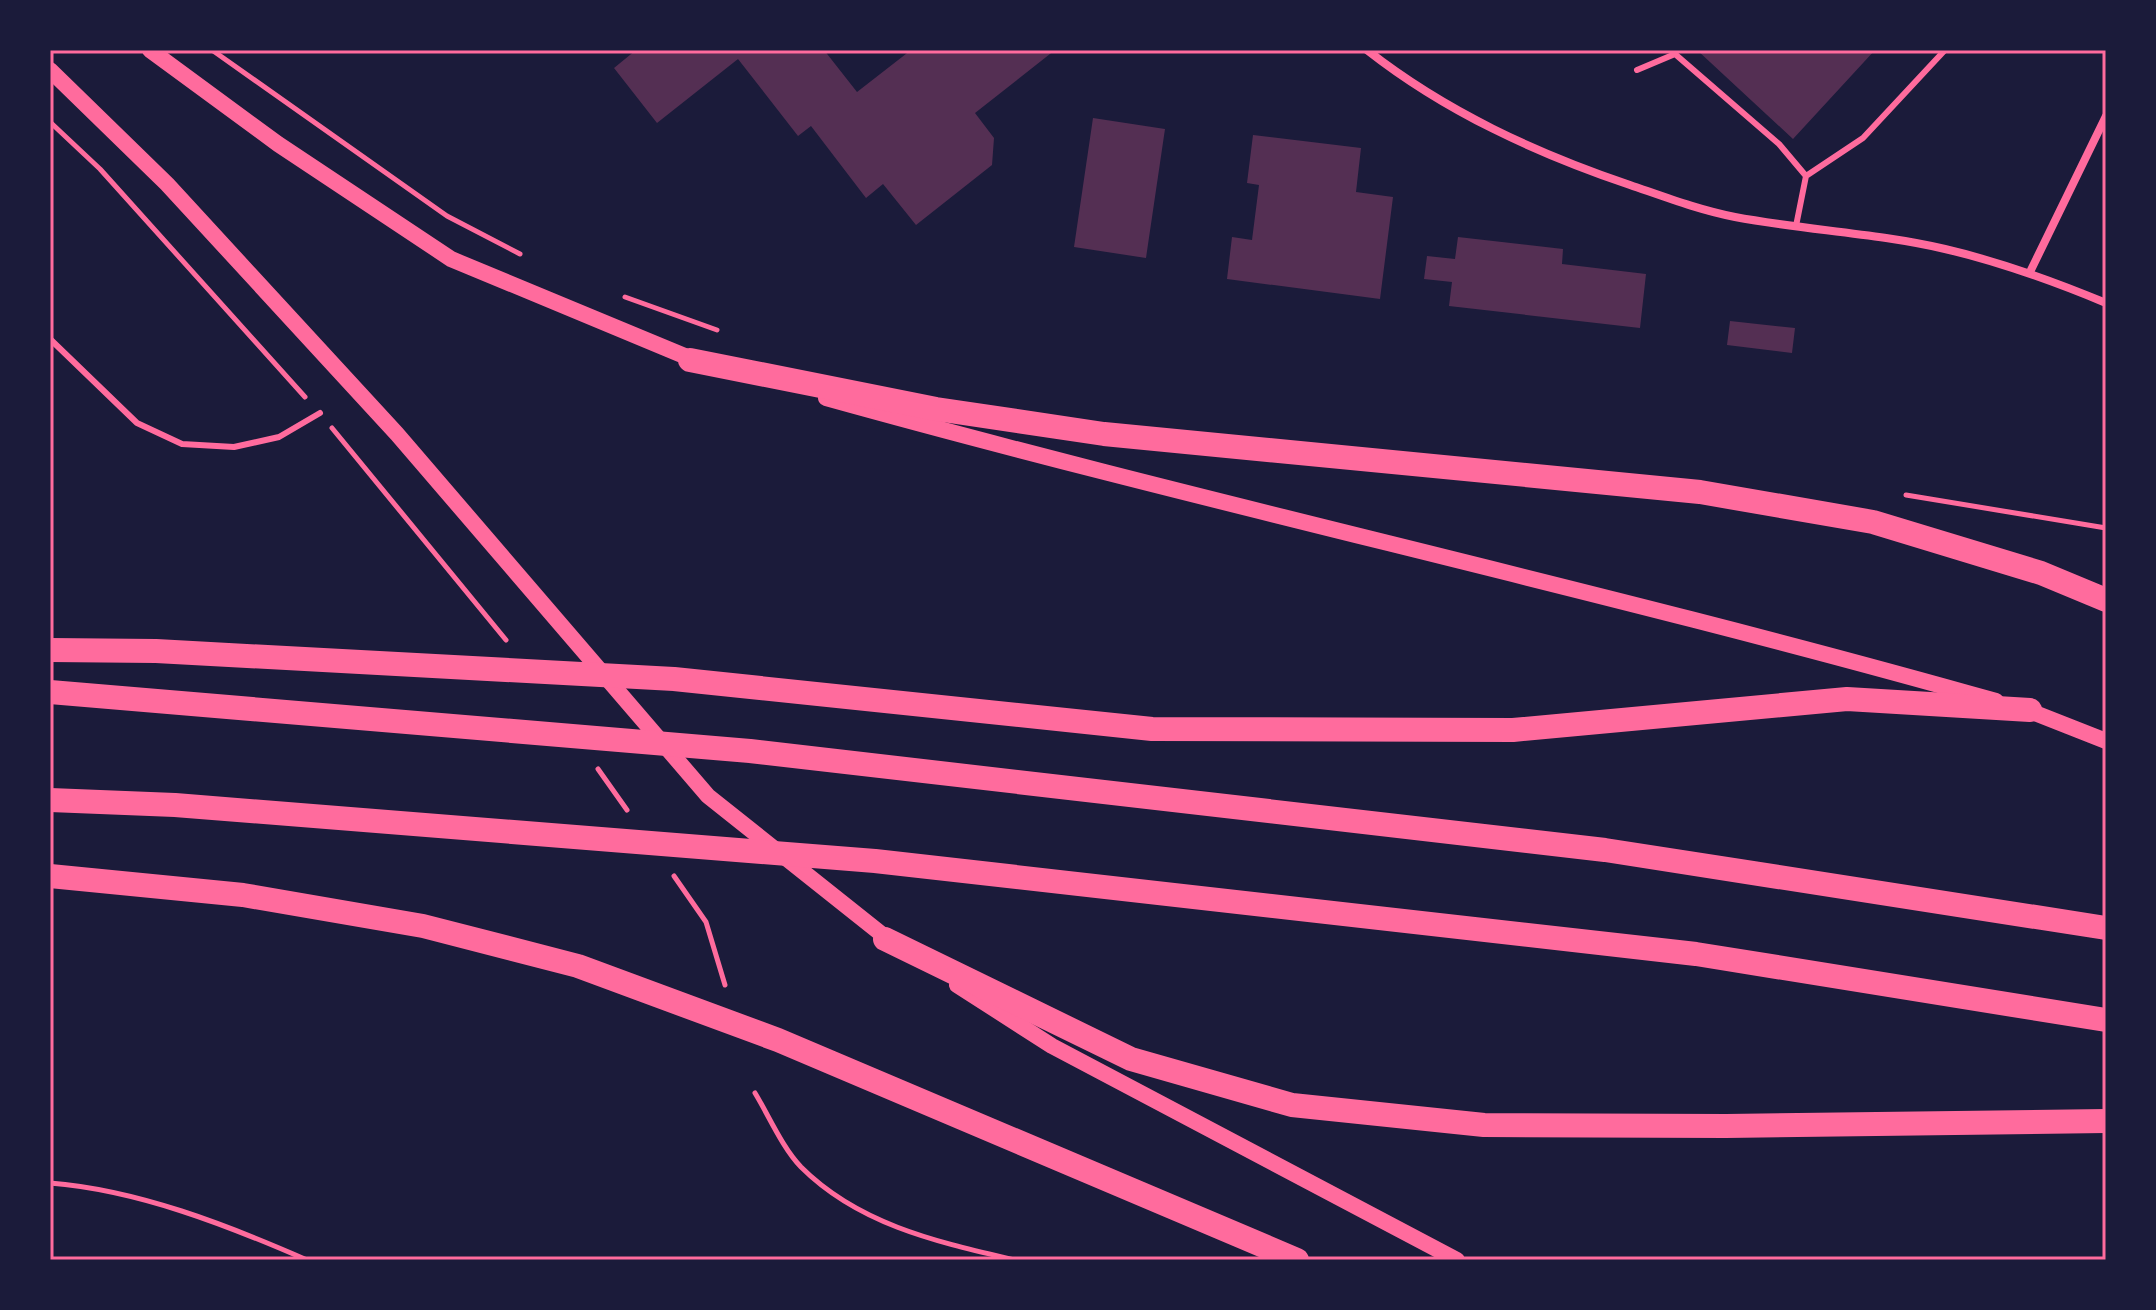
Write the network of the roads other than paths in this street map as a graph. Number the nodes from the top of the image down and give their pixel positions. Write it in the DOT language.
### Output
graph roads {
  1 [pos="150,50"];
  2 [pos="1367,50"];
  3 [pos="1945,50"];
  4 [pos="50,70"];
  5 [pos="1637,70"];
  6 [pos="2106,116"];
  7 [pos="1806,176"];
  8 [pos="1796,226"];
  9 [pos="2030,272"];
  10 [pos="2106,303"];
  11 [pos="50,339"];
  12 [pos="690,360"];
  13 [pos="320,413"];
  14 [pos="2106,600"];
  15 [pos="50,650"];
  16 [pos="50,692"];
  17 [pos="2030,710"];
  18 [pos="2106,741"];
  19 [pos="50,800"];
  20 [pos="50,876"];
  21 [pos="2106,928"];
  22 [pos="885,939"];
  23 [pos="2106,1020"];
  24 [pos="2106,1121"];
  25 [pos="1297,1260"];
  26 [pos="1457,1260"];
  1 -- 12 [label="main road"];
  2 -- 8 [label="street"];
  3 -- 7 [label="lane"];
  4 -- 22 [label="main road"];
  5 -- 7 [label="lane"];
  6 -- 9 [label="street"];
  7 -- 8 [label="lane"];
  8 -- 9 [label="street"];
  9 -- 10 [label="street"];
  11 -- 13 [label="lane"];
  12 -- 14 [label="highway"];
  12 -- 17 [label="main road"];
  15 -- 17 [label="highway"];
  16 -- 21 [label="highway"];
  17 -- 18 [label="main road"];
  19 -- 23 [label="highway"];
  20 -- 25 [label="highway"];
  22 -- 24 [label="highway"];
  22 -- 26 [label="main road"];
}
